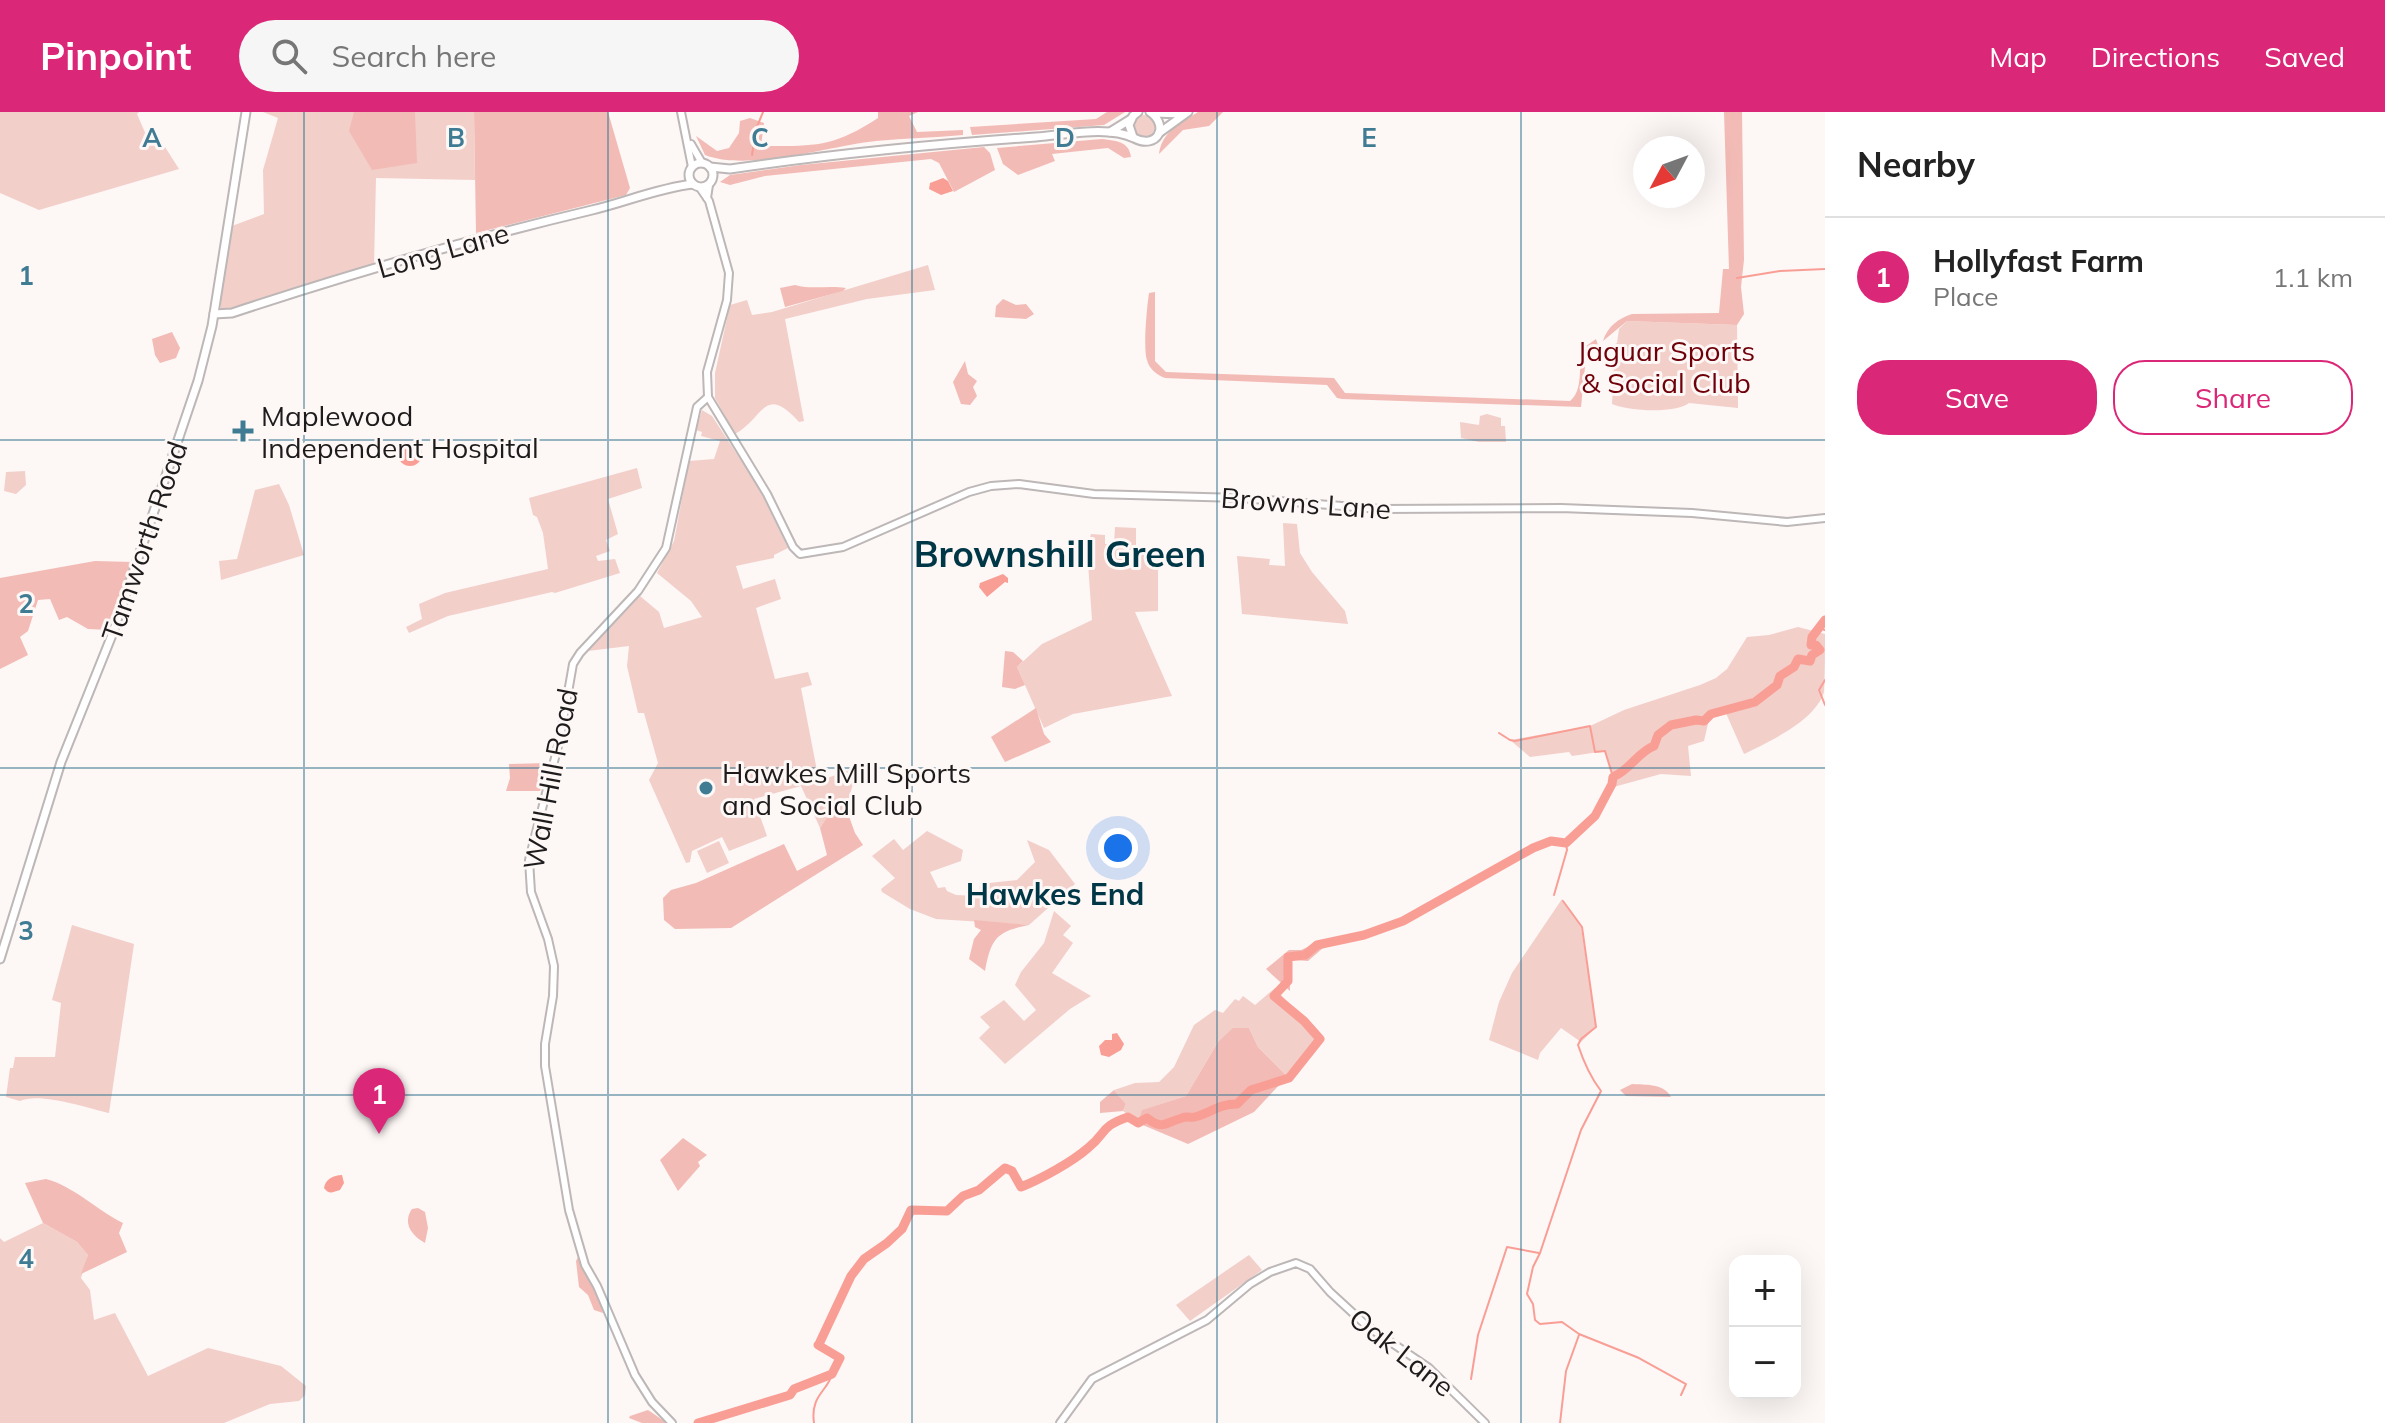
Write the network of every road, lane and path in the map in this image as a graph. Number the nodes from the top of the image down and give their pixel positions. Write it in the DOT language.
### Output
graph roads {
  1 [pos="246,112"];
  2 [pos="681,112"];
  3 [pos="1138,112"];
  4 [pos="1151,112"];
  5 [pos="1188,112"];
  6 [pos="1131,119"];
  7 [pos="1110,132"];
  8 [pos="1159,133"];
  9 [pos="1133,137"];
  10 [pos="687,138"];
  11 [pos="706,165"];
  12 [pos="730,169"];
  13 [pos="690,171"];
  14 [pos="704,184"];
  15 [pos="673,186"];
  16 [pos="214,314"];
  17 [pos="708,397"];
  18 [pos="1825,518"];
  19 [pos="0,959"];
  20 [pos="672,1423"];
  21 [pos="1060,1423"];
  22 [pos="1485,1423"];
  1 -- 16 [label="main road, Tamworth Road"];
  2 -- 10 [label="street"];
  3 -- 6 [label="main road"];
  4 -- 5 [label="main road"];
  4 -- 8 [label="main road"];
  5 -- 8 [label="main road"];
  6 -- 7 [label="main road"];
  6 -- 9 [label="main road"];
  7 -- 9 [label="main road"];
  7 -- 12 [label="main road"];
  8 -- 9 [label="main road"];
  10 -- 11 [label="street"];
  10 -- 13 [label="street"];
  11 -- 12 [label="main road"];
  11 -- 13 [label="main road, Long Lane"];
  11 -- 14 [label="main road"];
  12 -- 14 [label="main road"];
  13 -- 14 [label="main road"];
  13 -- 15 [label="main road, Long Lane"];
  14 -- 15 [label="main road, Long Lane"];
  14 -- 17 [label="street, Wall Hill Road"];
  15 -- 16 [label="main road, Long Lane"];
  16 -- 19 [label="main road, Tamworth Road"];
  17 -- 18 [label="street, Browns Lane"];
  17 -- 20 [label="street, Wall Hill Road"];
  21 -- 22 [label="street, Oak Lane"];
}
